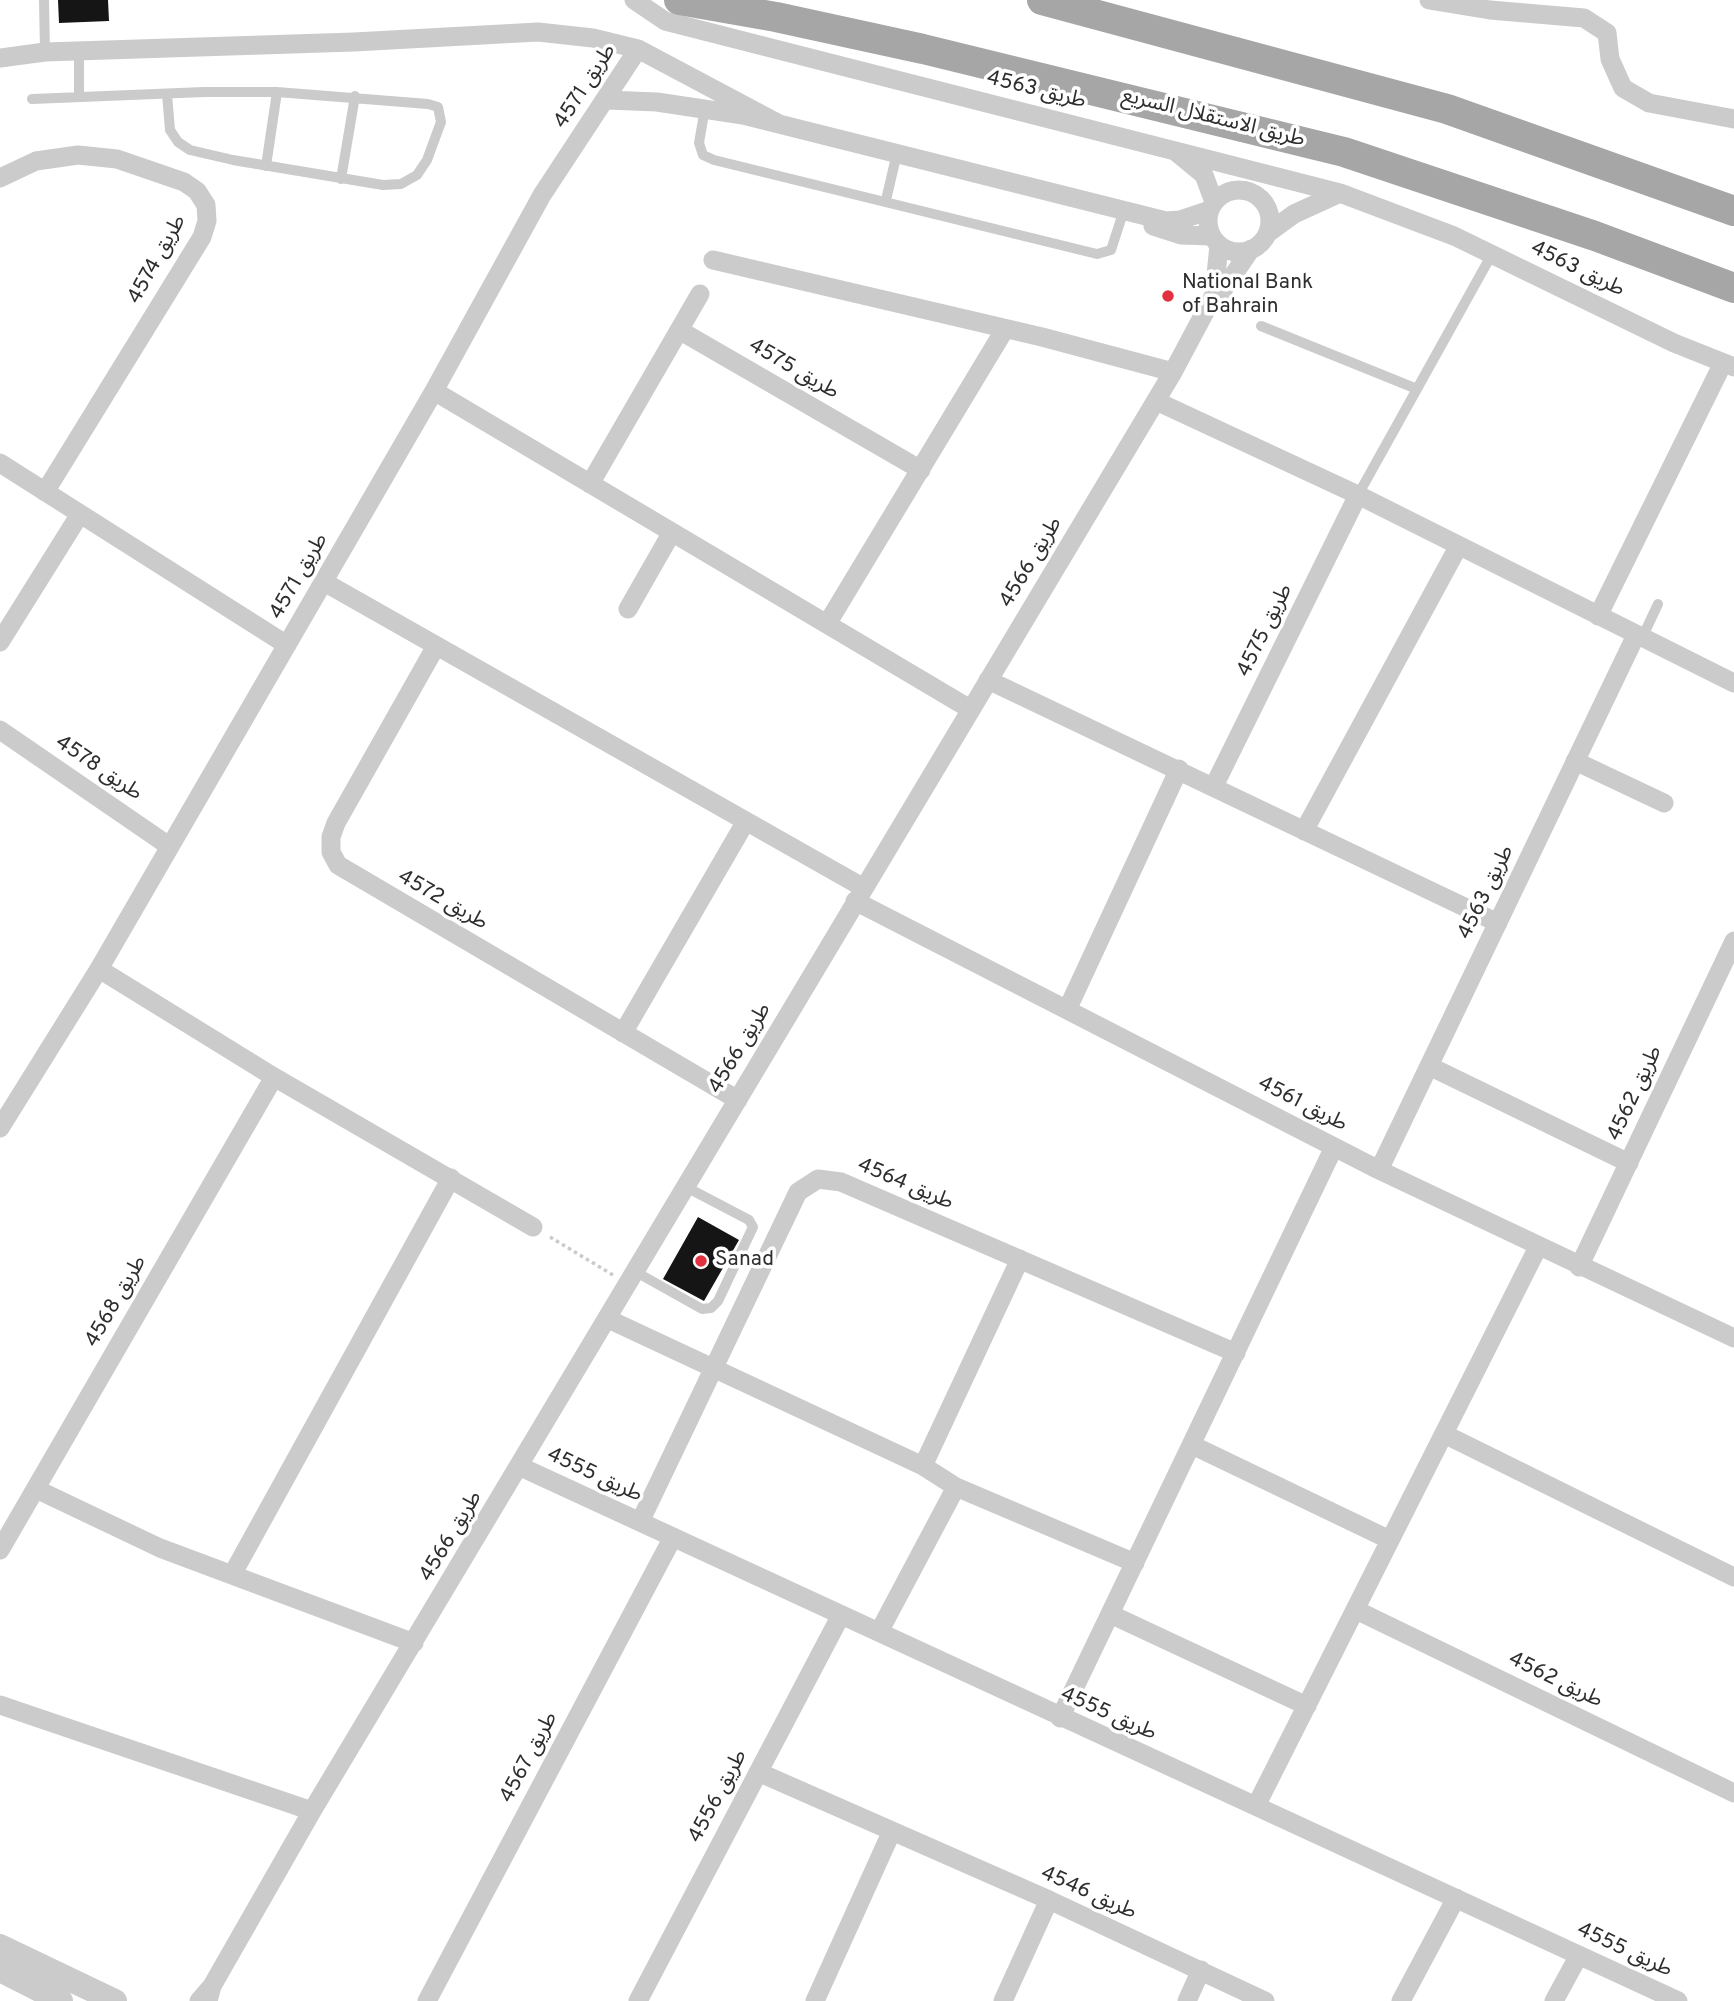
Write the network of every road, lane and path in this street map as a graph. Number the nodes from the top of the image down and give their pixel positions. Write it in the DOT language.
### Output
graph roads {
  1 [pos="44,0"];
  2 [pos="634,0"];
  3 [pos="679,0"];
  4 [pos="1042,0"];
  5 [pos="1429,0"];
  6 [pos="1492,5"];
  7 [pos="638,49"];
  8 [pos="79,51"];
  9 [pos="45,52"];
  10 [pos="0,58"];
  11 [pos="277,92"];
  12 [pos="167,94"];
  13 [pos="355,96"];
  14 [pos="79,97"];
  15 [pos="32,99"];
  16 [pos="607,100"];
  17 [pos="705,108"];
  18 [pos="1734,119"];
  19 [pos="779,124"];
  20 [pos="1169,148"];
  21 [pos="897,153"];
  22 [pos="266,166"];
  23 [pos="0,178"];
  24 [pos="341,179"];
  25 [pos="1340,193"];
  26 [pos="886,200"];
  27 [pos="1104,204"];
  28 [pos="1212,206"];
  29 [pos="1734,211"];
  30 [pos="1123,213"];
  31 [pos="1268,233"];
  32 [pos="1215,241"];
  33 [pos="1251,249"];
  34 [pos="1492,253"];
  35 [pos="712,260"];
  36 [pos="1734,288"];
  37 [pos="700,294"];
  38 [pos="1208,311"];
  39 [pos="1261,326"];
  40 [pos="1005,329"];
  41 [pos="679,330"];
  42 [pos="1729,365"];
  43 [pos="1173,372"];
  44 [pos="1417,389"];
  45 [pos="435,391"];
  46 [pos="1156,401"];
  47 [pos="0,463"];
  48 [pos="921,470"];
  49 [pos="590,484"];
  50 [pos="45,492"];
  51 [pos="1358,495"];
  52 [pos="80,514"];
  53 [pos="672,532"];
  54 [pos="1458,547"];
  55 [pos="324,582"];
  56 [pos="1658,604"];
  57 [pos="628,610"];
  58 [pos="1598,616"];
  59 [pos="827,624"];
  60 [pos="1639,637"];
  61 [pos="0,642"];
  62 [pos="287,645"];
  63 [pos="436,646"];
  64 [pos="988,680"];
  65 [pos="1734,683"];
  66 [pos="970,709"];
  67 [pos="0,730"];
  68 [pos="1575,761"];
  69 [pos="1179,769"];
  70 [pos="1214,786"];
  71 [pos="1664,803"];
  72 [pos="746,821"];
  73 [pos="1304,831"];
  74 [pos="169,846"];
  75 [pos="860,895"];
  76 [pos="1498,923"];
  77 [pos="1734,941"];
  78 [pos="99,969"];
  79 [pos="1066,1010"];
  80 [pos="623,1033"];
  81 [pos="1429,1066"];
  82 [pos="274,1077"];
  83 [pos="738,1100"];
  84 [pos="2,1119"];
  85 [pos="1334,1147"];
  86 [pos="1629,1163"];
  87 [pos="1379,1170"];
  88 [pos="451,1178"];
  89 [pos="686,1187"];
  90 [pos="533,1227"];
  91 [pos="1538,1247"];
  92 [pos="1020,1259"];
  93 [pos="1579,1267"];
  94 [pos="632,1278"];
  95 [pos="608,1320"];
  96 [pos="1734,1338"];
  97 [pos="1236,1353"];
  98 [pos="714,1369"];
  99 [pos="1444,1434"];
  100 [pos="1192,1445"];
  101 [pos="923,1466"];
  102 [pos="521,1467"];
  103 [pos="956,1487"];
  104 [pos="36,1489"];
  105 [pos="640,1522"];
  106 [pos="673,1537"];
  107 [pos="1390,1540"];
  108 [pos="0,1550"];
  109 [pos="1135,1563"];
  110 [pos="232,1575"];
  111 [pos="1734,1577"];
  112 [pos="1356,1610"];
  113 [pos="1110,1614"];
  114 [pos="841,1615"];
  115 [pos="879,1632"];
  116 [pos="414,1643"];
  117 [pos="0,1705"];
  118 [pos="1307,1706"];
  119 [pos="1060,1718"];
  120 [pos="758,1772"];
  121 [pos="1734,1793"];
  122 [pos="1256,1806"];
  123 [pos="312,1811"];
  124 [pos="891,1833"];
  125 [pos="1456,1898"];
  126 [pos="1049,1900"];
  127 [pos="0,1946"];
  128 [pos="1579,1955"];
  129 [pos="0,1970"];
  130 [pos="1201,1970"];
  131 [pos="206,1996"];
  132 [pos="61,2001"];
  133 [pos="115,2001"];
  134 [pos="428,2001"];
  135 [pos="638,2001"];
  136 [pos="815,2001"];
  137 [pos="1003,2001"];
  138 [pos="1187,2001"];
  139 [pos="1265,2001"];
  140 [pos="1401,2001"];
  141 [pos="1554,2001"];
  142 [pos="1678,2001"];
  1 -- 9 [label="lane"];
  2 -- 20 [label="street, طريق 4563"];
  3 -- 36 [label="main road, طريق الاستقلال السريع"];
  4 -- 29 [label="main road"];
  5 -- 6 [label="street"];
  6 -- 18 [label="street"];
  7 -- 8 [label="street"];
  7 -- 16 [label="street, طريق 4571"];
  7 -- 19 [label="street"];
  8 -- 9 [label="street"];
  8 -- 14 [label="lane"];
  9 -- 10 [label="street"];
  11 -- 12 [label="lane"];
  11 -- 13 [label="lane"];
  11 -- 22 [label="lane"];
  12 -- 14 [label="lane"];
  12 -- 22 [label="lane"];
  13 -- 24 [label="lane"];
  13 -- 24 [label="lane"];
  14 -- 15 [label="lane"];
  16 -- 17 [label="street"];
  16 -- 45 [label="street, طريق 4571"];
  17 -- 19 [label="street"];
  17 -- 26 [label="lane"];
  19 -- 21 [label="street"];
  20 -- 25 [label="street, طريق 4563"];
  20 -- 28 [label="street"];
  21 -- 26 [label="lane"];
  21 -- 27 [label="street"];
  22 -- 24 [label="lane"];
  23 -- 50 [label="street, طريق 4574"];
  25 -- 31 [label="street"];
  25 -- 34 [label="street, طريق 4563"];
  26 -- 30 [label="lane"];
  27 -- 28 [label="street"];
  27 -- 30 [label="street"];
  28 -- 31 [label="street"];
  28 -- 32 [label="street"];
  30 -- 32 [label="street"];
  31 -- 33 [label="street"];
  32 -- 33 [label="street"];
  32 -- 38 [label="street, طريق 4566"];
  33 -- 38 [label="street, طريق 4566"];
  34 -- 42 [label="street, طريق 4563"];
  34 -- 44 [label="lane"];
  35 -- 40 [label="street"];
  37 -- 41 [label="street"];
  38 -- 43 [label="street, طريق 4566"];
  39 -- 44 [label="lane"];
  40 -- 43 [label="street"];
  40 -- 48 [label="street"];
  41 -- 48 [label="street, طريق 4575"];
  41 -- 49 [label="street"];
  42 -- 58 [label="street"];
  43 -- 46 [label="street, طريق 4566"];
  44 -- 51 [label="lane"];
  45 -- 49 [label="street"];
  45 -- 55 [label="street, طريق 4571"];
  46 -- 51 [label="street"];
  46 -- 64 [label="street, طريق 4566"];
  47 -- 50 [label="street"];
  48 -- 59 [label="street"];
  49 -- 53 [label="street"];
  50 -- 52 [label="street"];
  51 -- 54 [label="street"];
  51 -- 70 [label="street, طريق 4575"];
  52 -- 61 [label="street"];
  52 -- 62 [label="street"];
  53 -- 57 [label="street"];
  53 -- 59 [label="street"];
  54 -- 58 [label="street"];
  54 -- 73 [label="street"];
  55 -- 62 [label="street, طريق 4571"];
  55 -- 63 [label="street"];
  56 -- 60 [label="lane"];
  58 -- 60 [label="street"];
  59 -- 66 [label="street"];
  60 -- 65 [label="street"];
  60 -- 68 [label="street, طريق 4563"];
  62 -- 74 [label="street, طريق 4571"];
  63 -- 72 [label="street"];
  63 -- 80 [label="street, طريق 4572"];
  64 -- 66 [label="street, طريق 4566"];
  64 -- 69 [label="street"];
  66 -- 75 [label="street, طريق 4566"];
  67 -- 74 [label="street, طريق 4578"];
  68 -- 71 [label="street"];
  68 -- 76 [label="street, طريق 4563"];
  69 -- 70 [label="street"];
  69 -- 79 [label="street"];
  70 -- 73 [label="street"];
  72 -- 75 [label="street"];
  72 -- 80 [label="street"];
  73 -- 76 [label="street"];
  74 -- 78 [label="street, طريق 4571"];
  75 -- 79 [label="street, طريق 4561"];
  75 -- 83 [label="street, طريق 4566"];
  76 -- 81 [label="street, طريق 4563"];
  77 -- 86 [label="street, طريق 4562"];
  78 -- 82 [label="street"];
  78 -- 84 [label="street, طريق 4571"];
  79 -- 85 [label="street, طريق 4561"];
  80 -- 83 [label="street, طريق 4572"];
  81 -- 86 [label="street"];
  81 -- 87 [label="street, طريق 4563"];
  82 -- 88 [label="street"];
  82 -- 104 [label="street, طريق 4568"];
  83 -- 89 [label="street, طريق 4566"];
  85 -- 87 [label="street, طريق 4561"];
  85 -- 97 [label="street"];
  86 -- 93 [label="street, طريق 4562"];
  87 -- 91 [label="street, طريق 4561"];
  88 -- 90 [label="street"];
  88 -- 110 [label="street"];
  89 -- 94 [label="street, طريق 4566"];
  89 -- 94 [label="lane"];
  90 -- 94 [label="path"];
  91 -- 93 [label="street, طريق 4561"];
  91 -- 99 [label="street"];
  92 -- 97 [label="street, طريق 4564"];
  92 -- 98 [label="street, طريق 4564"];
  92 -- 101 [label="street"];
  93 -- 96 [label="street, طريق 4561"];
  94 -- 95 [label="street, طريق 4566"];
  95 -- 98 [label="street"];
  95 -- 102 [label="street, طريق 4566"];
  97 -- 100 [label="street"];
  98 -- 101 [label="street"];
  98 -- 105 [label="street, طريق 4564"];
  99 -- 107 [label="street"];
  99 -- 111 [label="street"];
  100 -- 107 [label="street"];
  100 -- 109 [label="street"];
  101 -- 103 [label="street"];
  102 -- 105 [label="street, طريق 4555"];
  102 -- 116 [label="street, طريق 4566"];
  103 -- 109 [label="street"];
  103 -- 115 [label="street"];
  104 -- 108 [label="street, طريق 4568"];
  104 -- 110 [label="street"];
  105 -- 106 [label="street, طريق 4555"];
  106 -- 114 [label="street, طريق 4555"];
  106 -- 134 [label="street, طريق 4567"];
  107 -- 112 [label="street"];
  109 -- 113 [label="street"];
  110 -- 116 [label="street"];
  112 -- 118 [label="street"];
  112 -- 121 [label="street, طريق 4562"];
  113 -- 118 [label="street"];
  113 -- 119 [label="street"];
  114 -- 115 [label="street, طريق 4555"];
  114 -- 120 [label="street, طريق 4556"];
  115 -- 119 [label="street, طريق 4555"];
  116 -- 123 [label="street, طريق 4566"];
  117 -- 123 [label="street"];
  118 -- 122 [label="street"];
  119 -- 122 [label="street, طريق 4555"];
  120 -- 124 [label="street, طريق 4546"];
  120 -- 135 [label="street, طريق 4556"];
  122 -- 125 [label="street, طريق 4555"];
  123 -- 131 [label="street, طريق 4566"];
  124 -- 126 [label="street, طريق 4546"];
  124 -- 136 [label="street"];
  125 -- 128 [label="street, طريق 4555"];
  125 -- 140 [label="street"];
  126 -- 130 [label="street, طريق 4546"];
  126 -- 137 [label="street"];
  127 -- 133 [label="street"];
  128 -- 141 [label="street"];
  128 -- 142 [label="street, طريق 4555"];
  129 -- 132 [label="street"];
  130 -- 138 [label="street"];
  130 -- 139 [label="street, طريق 4546"];
}
